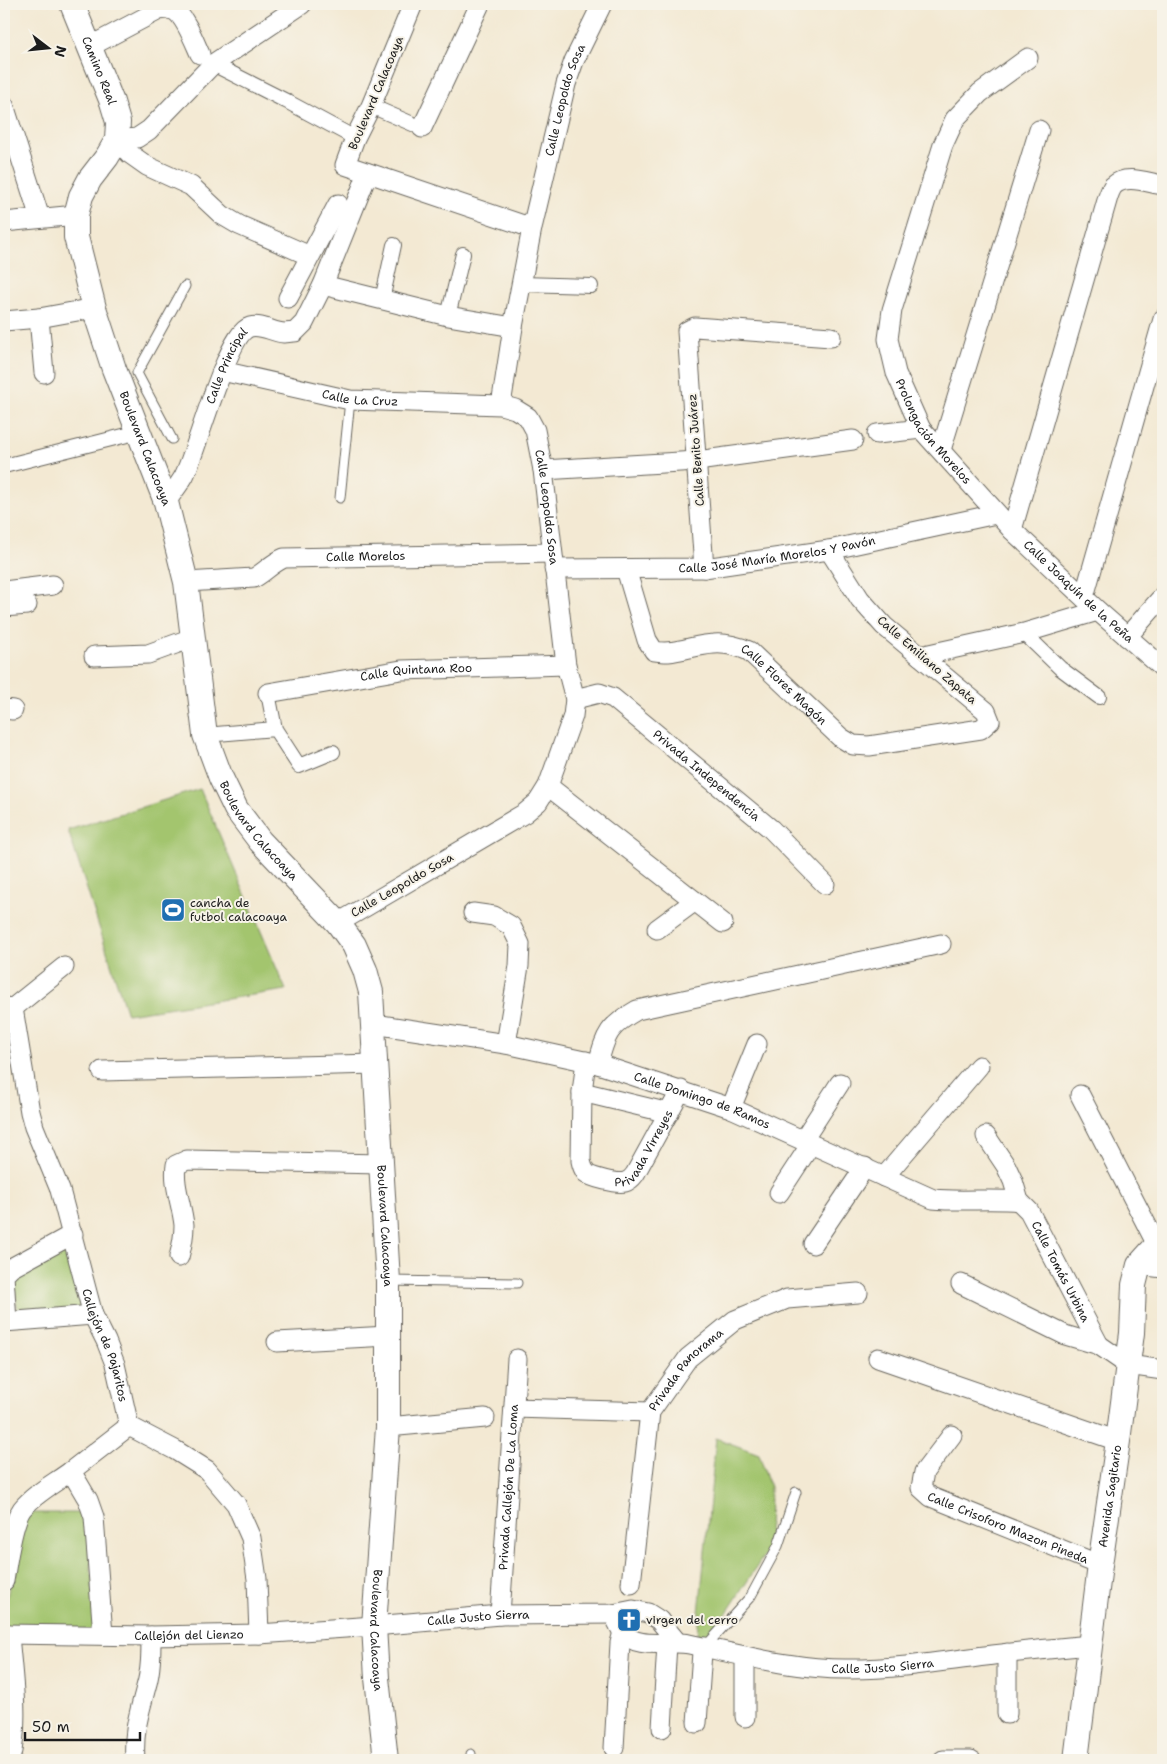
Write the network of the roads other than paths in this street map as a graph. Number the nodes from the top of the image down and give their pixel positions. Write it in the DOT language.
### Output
graph roads {
  1 [pos="72,4"];
  2 [pos="302,4"];
  3 [pos="413,4"];
  4 [pos="480,4"];
  5 [pos="602,4"];
  6 [pos="89,47"];
  7 [pos="1028,58"];
  8 [pos="206,59"];
  9 [pos="4,104"];
  10 [pos="371,106"];
  11 [pos="422,128"];
  12 [pos="1039,130"];
  13 [pos="355,138"];
  14 [pos="117,140"];
  15 [pos="368,173"];
  16 [pos="1163,185"];
  17 [pos="338,204"];
  18 [pos="76,216"];
  19 [pos="40,218"];
  20 [pos="4,222"];
  21 [pos="532,228"];
  22 [pos="394,246"];
  23 [pos="463,254"];
  24 [pos="310,256"];
  25 [pos="521,284"];
  26 [pos="323,285"];
  27 [pos="185,286"];
  28 [pos="591,286"];
  29 [pos="288,298"];
  30 [pos="382,300"];
  31 [pos="94,308"];
  32 [pos="448,316"];
  33 [pos="39,318"];
  34 [pos="1163,319"];
  35 [pos="4,321"];
  36 [pos="513,327"];
  37 [pos="830,337"];
  38 [pos="125,371"];
  39 [pos="222,371"];
  40 [pos="44,373"];
  41 [pos="350,400"];
  42 [pos="501,406"];
  43 [pos="921,429"];
  44 [pos="139,432"];
  45 [pos="877,434"];
  46 [pos="172,439"];
  47 [pos="853,440"];
  48 [pos="941,450"];
  49 [pos="697,461"];
  50 [pos="4,466"];
  51 [pos="543,470"];
  52 [pos="340,498"];
  53 [pos="166,502"];
  54 [pos="996,514"];
  55 [pos="1012,530"];
  56 [pos="828,550"];
  57 [pos="553,561"];
  58 [pos="704,568"];
  59 [pos="626,569"];
  60 [pos="186,582"];
  61 [pos="54,585"];
  62 [pos="4,591"];
  63 [pos="1163,596"];
  64 [pos="1084,597"];
  65 [pos="28,604"];
  66 [pos="4,607"];
  67 [pos="1098,611"];
  68 [pos="1024,633"];
  69 [pos="1127,637"];
  70 [pos="192,638"];
  71 [pos="94,656"];
  72 [pos="920,656"];
  73 [pos="566,665"];
  74 [pos="1163,668"];
  75 [pos="268,692"];
  76 [pos="1098,697"];
  77 [pos="575,699"];
  78 [pos="990,721"];
  79 [pos="276,729"];
  80 [pos="205,735"];
  81 [pos="333,752"];
  82 [pos="548,786"];
  83 [pos="825,884"];
  84 [pos="695,901"];
  85 [pos="473,913"];
  86 [pos="338,923"];
  87 [pos="724,923"];
  88 [pos="657,929"];
  89 [pos="941,944"];
  90 [pos="64,967"];
  91 [pos="9,1007"];
  92 [pos="374,1024"];
  93 [pos="506,1044"];
  94 [pos="757,1044"];
  95 [pos="592,1062"];
  96 [pos="375,1064"];
  97 [pos="980,1066"];
  98 [pos="102,1072"];
  99 [pos="840,1083"];
  100 [pos="681,1090"];
  101 [pos="582,1092"];
  102 [pos="1080,1095"];
  103 [pos="731,1108"];
  104 [pos="669,1113"];
  105 [pos="986,1136"];
  106 [pos="807,1142"];
  107 [pos="381,1164"];
  108 [pos="865,1167"];
  109 [pos="884,1176"];
  110 [pos="779,1193"];
  111 [pos="1019,1201"];
  112 [pos="73,1234"];
  113 [pos="1160,1243"];
  114 [pos="812,1244"];
  115 [pos="179,1257"];
  116 [pos="1139,1265"];
  117 [pos="1163,1268"];
  118 [pos="388,1281"];
  119 [pos="517,1283"];
  120 [pos="961,1284"];
  121 [pos="858,1293"];
  122 [pos="92,1315"];
  123 [pos="6,1322"];
  124 [pos="388,1336"];
  125 [pos="277,1342"];
  126 [pos="1098,1345"];
  127 [pos="878,1358"];
  128 [pos="517,1359"];
  129 [pos="1128,1365"];
  130 [pos="1163,1370"];
  131 [pos="514,1408"];
  132 [pos="650,1412"];
  133 [pos="484,1418"];
  134 [pos="129,1426"];
  135 [pos="388,1427"];
  136 [pos="952,1436"];
  137 [pos="1118,1441"];
  138 [pos="71,1471"];
  139 [pos="796,1492"];
  140 [pos="1100,1564"];
  141 [pos="4,1581"];
  142 [pos="631,1584"];
  143 [pos="613,1614"];
  144 [pos="500,1615"];
  145 [pos="374,1626"];
  146 [pos="623,1632"];
  147 [pos="7,1634"];
  148 [pos="259,1634"];
  149 [pos="103,1635"];
  150 [pos="152,1636"];
  151 [pos="672,1643"];
  152 [pos="1090,1645"];
  153 [pos="705,1647"];
  154 [pos="1007,1653"];
  155 [pos="745,1656"];
  156 [pos="1007,1714"];
  157 [pos="745,1717"];
  158 [pos="698,1723"];
  159 [pos="662,1728"];
  160 [pos="614,1748"];
  161 [pos="10,1760"];
  162 [pos="135,1760"];
  163 [pos="386,1760"];
  164 [pos="943,1760"];
  165 [pos="971,1760"];
  166 [pos="1076,1760"];
  1 -- 6 [label="street, Camino Real"];
  2 -- 8 [label="street"];
  3 -- 10 [label="street, Boulevard Calacoaya"];
  4 -- 11 [label="street"];
  5 -- 21 [label="street, Calle Leopoldo Sosa"];
  6 -- 8 [label="street"];
  6 -- 14 [label="street, Camino Real"];
  7 -- 43 [label="street, Prolongación Morelos"];
  8 -- 13 [label="street"];
  8 -- 14 [label="street"];
  9 -- 19 [label="street"];
  10 -- 11 [label="street"];
  10 -- 13 [label="street, Boulevard Calacoaya"];
  12 -- 48 [label="street"];
  13 -- 15 [label="street, Boulevard Calacoaya"];
  14 -- 18 [label="street, Boulevard Calacoaya"];
  14 -- 24 [label="street"];
  15 -- 21 [label="street, Boulevard Calacoaya"];
  15 -- 26 [label="street, Calle Principal"];
  16 -- 55 [label="street"];
  17 -- 24 [label="street"];
  18 -- 19 [label="street"];
  18 -- 31 [label="street, Boulevard Calacoaya"];
  19 -- 20 [label="street"];
  21 -- 25 [label="street, Calle Leopoldo Sosa"];
  22 -- 30 [label="street"];
  23 -- 32 [label="street"];
  24 -- 29 [label="street"];
  25 -- 28 [label="street"];
  25 -- 36 [label="street, Calle Leopoldo Sosa"];
  26 -- 30 [label="street"];
  26 -- 39 [label="street, Calle Principal"];
  27 -- 38 [label="lane"];
  30 -- 32 [label="street"];
  31 -- 33 [label="street"];
  31 -- 38 [label="street, Boulevard Calacoaya"];
  32 -- 36 [label="street"];
  33 -- 35 [label="street"];
  33 -- 40 [label="street"];
  34 -- 64 [label="street"];
  36 -- 42 [label="street, Calle Leopoldo Sosa"];
  37 -- 49 [label="street, Calle Benito Juárez"];
  38 -- 44 [label="street, Boulevard Calacoaya"];
  38 -- 46 [label="lane"];
  39 -- 41 [label="street, Calle La Cruz"];
  39 -- 53 [label="street, Calle Principal"];
  41 -- 42 [label="street, Calle La Cruz"];
  41 -- 52 [label="lane"];
  42 -- 51 [label="street, Calle Leopoldo Sosa"];
  43 -- 45 [label="street"];
  43 -- 48 [label="street, Prolongación Morelos"];
  44 -- 50 [label="street"];
  44 -- 53 [label="street, Boulevard Calacoaya"];
  47 -- 49 [label="street"];
  48 -- 54 [label="street, Prolongación Morelos"];
  49 -- 51 [label="street"];
  49 -- 58 [label="street, Calle Benito Juárez"];
  51 -- 57 [label="street, Calle Leopoldo Sosa"];
  53 -- 60 [label="street, Boulevard Calacoaya"];
  54 -- 55 [label="street, Calle Joaquín de la Peña"];
  54 -- 56 [label="street, Calle José María Morelos Y Pavón"];
  55 -- 64 [label="street, Calle Joaquín de la Peña"];
  56 -- 58 [label="street, Calle José María Morelos Y Pavón"];
  56 -- 72 [label="street, Calle Emiliano Zapata"];
  57 -- 59 [label="street, Calle José María Morelos Y Pavón"];
  57 -- 60 [label="street, Calle Morelos"];
  57 -- 73 [label="street, Calle Leopoldo Sosa"];
  58 -- 59 [label="street, Calle José María Morelos Y Pavón"];
  59 -- 78 [label="street, Calle Flores Magón"];
  60 -- 70 [label="street, Boulevard Calacoaya"];
  61 -- 62 [label="street"];
  63 -- 69 [label="street"];
  64 -- 67 [label="street, Calle Joaquín de la Peña"];
  65 -- 66 [label="street"];
  67 -- 68 [label="street"];
  67 -- 69 [label="street, Calle Joaquín de la Peña"];
  68 -- 72 [label="street"];
  68 -- 76 [label="street"];
  69 -- 74 [label="street, Calle Joaquín de la Peña"];
  70 -- 71 [label="street"];
  70 -- 80 [label="street, Boulevard Calacoaya"];
  72 -- 78 [label="street, Calle Emiliano Zapata"];
  73 -- 75 [label="street, Calle Quintana Roo"];
  73 -- 77 [label="street, Calle Leopoldo Sosa"];
  75 -- 79 [label="street"];
  77 -- 82 [label="street, Calle Leopoldo Sosa"];
  77 -- 83 [label="street, Privada Independencia"];
  79 -- 80 [label="street"];
  79 -- 81 [label="street"];
  80 -- 86 [label="street, Boulevard Calacoaya"];
  82 -- 84 [label="street"];
  82 -- 86 [label="street, Calle Leopoldo Sosa"];
  84 -- 87 [label="street"];
  84 -- 88 [label="street"];
  85 -- 93 [label="street"];
  86 -- 92 [label="street, Boulevard Calacoaya"];
  89 -- 95 [label="street, Privada Virreyes"];
  90 -- 91 [label="street"];
  91 -- 112 [label="street, Callejón de Pajaritos"];
  92 -- 93 [label="street, Calle Domingo de Ramos"];
  92 -- 96 [label="street, Boulevard Calacoaya"];
  93 -- 95 [label="street, Calle Domingo de Ramos"];
  94 -- 103 [label="street"];
  95 -- 100 [label="street, Calle Domingo de Ramos"];
  95 -- 101 [label="street, Privada Virreyes"];
  96 -- 98 [label="street"];
  96 -- 107 [label="street, Boulevard Calacoaya"];
  97 -- 109 [label="street"];
  99 -- 106 [label="street"];
  100 -- 103 [label="street, Calle Domingo de Ramos"];
  100 -- 104 [label="street, Privada Virreyes"];
  101 -- 104 [label="street"];
  101 -- 104 [label="street, Privada Virreyes"];
  102 -- 113 [label="street"];
  103 -- 106 [label="street, Calle Domingo de Ramos"];
  105 -- 111 [label="street, Calle Tomás Urbina"];
  106 -- 108 [label="street, Calle Domingo de Ramos"];
  106 -- 110 [label="street"];
  107 -- 115 [label="street"];
  107 -- 118 [label="street, Boulevard Calacoaya"];
  108 -- 109 [label="street, Calle Domingo de Ramos"];
  108 -- 114 [label="street"];
  109 -- 111 [label="street, Calle Domingo de Ramos"];
  111 -- 126 [label="street, Calle Tomás Urbina"];
  112 -- 122 [label="street, Callejón de Pajaritos"];
  112 -- 123 [label="street"];
  113 -- 116 [label="street, Avenida Sagitario"];
  116 -- 117 [label="street"];
  116 -- 129 [label="street, Avenida Sagitario"];
  118 -- 119 [label="lane"];
  118 -- 124 [label="street, Boulevard Calacoaya"];
  120 -- 126 [label="street"];
  121 -- 132 [label="street, Privada Panorama"];
  122 -- 123 [label="street"];
  122 -- 134 [label="street, Callejón de Pajaritos"];
  124 -- 125 [label="street"];
  124 -- 135 [label="street, Boulevard Calacoaya"];
  126 -- 129 [label="street"];
  127 -- 137 [label="street"];
  128 -- 131 [label="street, Privada Callejón De La Loma"];
  129 -- 130 [label="street"];
  129 -- 137 [label="street, Avenida Sagitario"];
  131 -- 132 [label="street"];
  131 -- 144 [label="street, Privada Callejón De La Loma"];
  132 -- 142 [label="street, Privada Panorama"];
  133 -- 135 [label="street"];
  134 -- 138 [label="street"];
  134 -- 148 [label="street"];
  135 -- 145 [label="street, Boulevard Calacoaya"];
  136 -- 140 [label="street, Calle Crisoforo Mazon Pineda"];
  137 -- 140 [label="street, Avenida Sagitario"];
  138 -- 141 [label="street"];
  138 -- 149 [label="street"];
  139 -- 153 [label="lane"];
  140 -- 152 [label="street, Avenida Sagitario"];
  143 -- 144 [label="street, Calle Justo Sierra"];
  143 -- 146 [label="street"];
  143 -- 151 [label="street, Calle Justo Sierra"];
  144 -- 145 [label="street, Calle Justo Sierra"];
  145 -- 148 [label="street, Callejón del Lienzo"];
  145 -- 163 [label="street, Boulevard Calacoaya"];
  146 -- 151 [label="street, Calle Justo Sierra"];
  146 -- 160 [label="street"];
  147 -- 149 [label="street, Callejón del Lienzo"];
  147 -- 161 [label="street"];
  148 -- 150 [label="street, Callejón del Lienzo"];
  149 -- 150 [label="street, Callejón del Lienzo"];
  150 -- 162 [label="street"];
  151 -- 153 [label="street, Calle Justo Sierra"];
  151 -- 159 [label="street"];
  152 -- 154 [label="street, Calle Justo Sierra"];
  152 -- 166 [label="street, Avenida Sagitario"];
  153 -- 155 [label="street, Calle Justo Sierra"];
  153 -- 158 [label="street"];
  154 -- 155 [label="street, Calle Justo Sierra"];
  154 -- 156 [label="street"];
  155 -- 157 [label="street"];
  164 -- 165 [label="street"];
}
